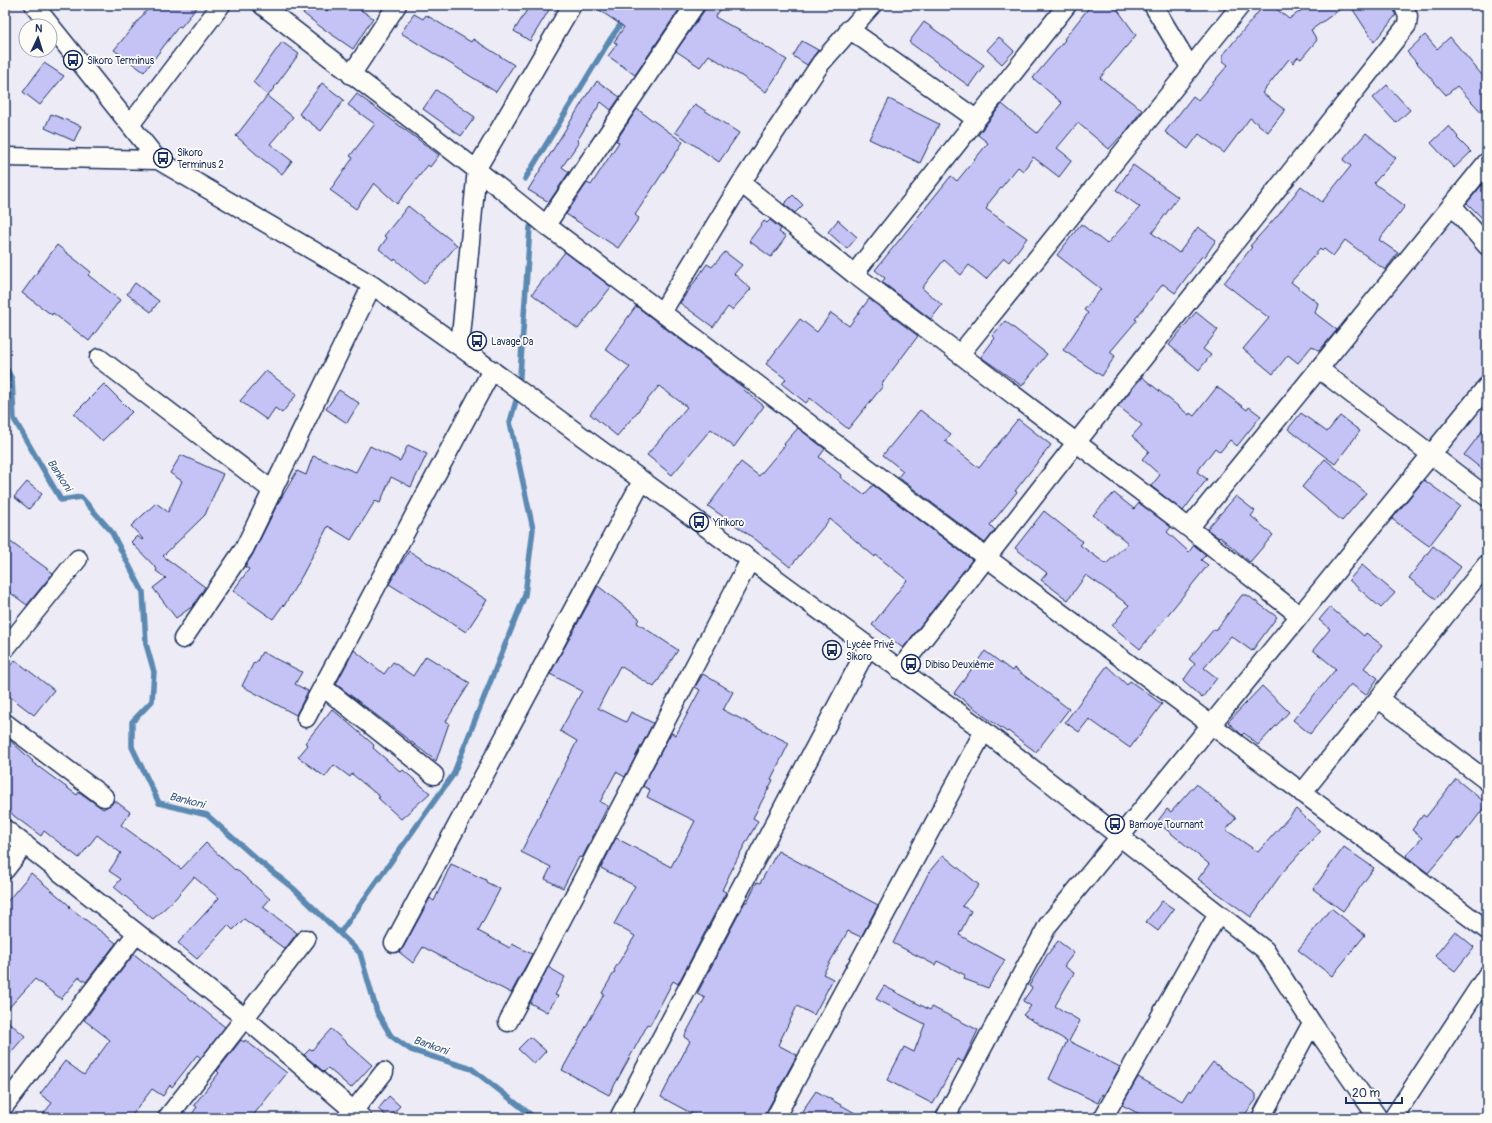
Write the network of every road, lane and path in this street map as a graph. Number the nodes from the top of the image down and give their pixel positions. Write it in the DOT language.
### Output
graph roads {
  1 [pos="34,5"];
  2 [pos="221,5"];
  3 [pos="262,5"];
  4 [pos="397,5"];
  5 [pos="572,5"];
  6 [pos="695,5"];
  7 [pos="872,5"];
  8 [pos="1067,5"];
  9 [pos="1152,5"];
  10 [pos="1241,5"];
  11 [pos="1403,5"];
  12 [pos="850,29"];
  13 [pos="1190,67"];
  14 [pos="351,75"];
  15 [pos="976,119"];
  16 [pos="130,125"];
  17 [pos="5,157"];
  18 [pos="158,160"];
  19 [pos="1487,162"];
  20 [pos="477,168"];
  21 [pos="741,183"];
  22 [pos="1452,205"];
  23 [pos="546,225"];
  24 [pos="1487,246"];
  25 [pos="854,274"];
  26 [pos="372,285"];
  27 [pos="662,312"];
  28 [pos="460,347"];
  29 [pos="960,354"];
  30 [pos="99,358"];
  31 [pos="1319,369"];
  32 [pos="492,370"];
  33 [pos="1487,386"];
  34 [pos="1076,443"];
  35 [pos="1431,454"];
  36 [pos="642,481"];
  37 [pos="272,491"];
  38 [pos="1487,497"];
  39 [pos="1188,528"];
  40 [pos="987,558"];
  41 [pos="78,559"];
  42 [pos="750,560"];
  43 [pos="1487,564"];
  44 [pos="1300,616"];
  45 [pos="183,639"];
  46 [pos="868,647"];
  47 [pos="5,649"];
  48 [pos="899,670"];
  49 [pos="323,687"];
  50 [pos="1378,699"];
  51 [pos="306,718"];
  52 [pos="5,723"];
  53 [pos="1210,726"];
  54 [pos="984,731"];
  55 [pos="434,775"];
  56 [pos="1487,781"];
  57 [pos="1302,793"];
  58 [pos="104,797"];
  59 [pos="5,829"];
  60 [pos="1119,837"];
  61 [pos="25,844"];
  62 [pos="5,870"];
  63 [pos="1218,914"];
  64 [pos="1487,930"];
  65 [pos="138,933"];
  66 [pos="306,939"];
  67 [pos="394,943"];
  68 [pos="1487,975"];
  69 [pos="245,1018"];
  70 [pos="508,1022"];
  71 [pos="1312,1023"];
  72 [pos="384,1072"];
  73 [pos="5,1105"];
  74 [pos="354,1116"];
  75 [pos="620,1116"];
  76 [pos="167,1118"];
  77 [pos="775,1118"];
  78 [pos="945,1118"];
  79 [pos="1103,1118"];
  80 [pos="1261,1118"];
  81 [pos="1378,1118"];
  82 [pos="1393,1118"];
  1 -- 16 [label="street"];
  2 -- 16 [label="street"];
  3 -- 14 [label="street"];
  4 -- 14 [label="street"];
  5 -- 20 [label="street"];
  6 -- 23 [label="street"];
  7 -- 12 [label="street"];
  8 -- 15 [label="street"];
  9 -- 13 [label="street"];
  10 -- 13 [label="street"];
  11 -- 34 [label="street"];
  12 -- 15 [label="street"];
  12 -- 21 [label="street"];
  13 -- 29 [label="street"];
  14 -- 20 [label="street"];
  15 -- 25 [label="street"];
  16 -- 18 [label="street"];
  17 -- 18 [label="street"];
  18 -- 26 [label="street"];
  19 -- 22 [label="street"];
  20 -- 23 [label="street"];
  20 -- 28 [label="street"];
  21 -- 25 [label="street"];
  21 -- 27 [label="street"];
  22 -- 24 [label="street"];
  22 -- 31 [label="street"];
  23 -- 27 [label="street"];
  25 -- 29 [label="street"];
  26 -- 28 [label="street"];
  26 -- 37 [label="street"];
  27 -- 40 [label="street"];
  28 -- 32 [label="street"];
  29 -- 34 [label="street"];
  30 -- 37 [label="street"];
  31 -- 35 [label="street"];
  31 -- 39 [label="street"];
  32 -- 36 [label="street"];
  32 -- 49 [label="street"];
  33 -- 35 [label="street"];
  34 -- 39 [label="street"];
  34 -- 40 [label="street"];
  35 -- 38 [label="street"];
  35 -- 44 [label="street"];
  36 -- 42 [label="street"];
  36 -- 67 [label="street"];
  37 -- 45 [label="street"];
  39 -- 44 [label="street"];
  40 -- 48 [label="street"];
  40 -- 53 [label="street"];
  41 -- 47 [label="street"];
  42 -- 46 [label="street"];
  42 -- 70 [label="street"];
  43 -- 50 [label="street"];
  44 -- 53 [label="street"];
  46 -- 48 [label="street"];
  46 -- 75 [label="street"];
  48 -- 54 [label="street"];
  49 -- 51 [label="street"];
  49 -- 55 [label="street"];
  50 -- 56 [label="street"];
  50 -- 57 [label="street"];
  52 -- 58 [label="street"];
  53 -- 57 [label="street"];
  53 -- 60 [label="street"];
  54 -- 60 [label="street"];
  54 -- 77 [label="street"];
  57 -- 64 [label="street"];
  59 -- 61 [label="street"];
  60 -- 63 [label="street"];
  60 -- 78 [label="street"];
  61 -- 62 [label="street"];
  61 -- 65 [label="street"];
  63 -- 71 [label="street"];
  63 -- 79 [label="street"];
  65 -- 69 [label="street"];
  65 -- 73 [label="street"];
  66 -- 69 [label="street"];
  68 -- 82 [label="street"];
  69 -- 74 [label="street"];
  69 -- 76 [label="street"];
  71 -- 80 [label="street"];
  71 -- 81 [label="street"];
  72 -- 74 [label="street"];
}
